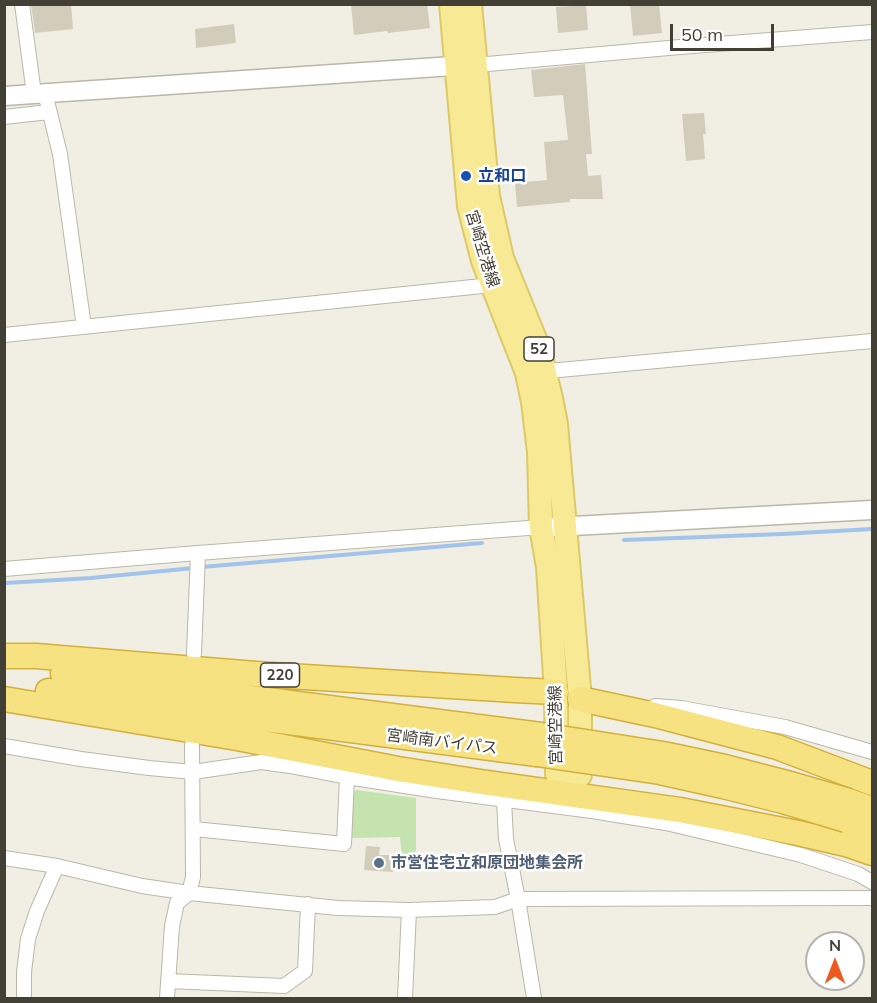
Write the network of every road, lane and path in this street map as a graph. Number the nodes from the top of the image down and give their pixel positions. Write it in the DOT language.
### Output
graph roads {
  1 [pos="22,4"];
  2 [pos="451,4"];
  3 [pos="470,4"];
  4 [pos="873,32"];
  5 [pos="466,65"];
  6 [pos="40,94"];
  7 [pos="4,96"];
  8 [pos="49,112"];
  9 [pos="4,117"];
  10 [pos="492,285"];
  11 [pos="84,327"];
  12 [pos="4,335"];
  13 [pos="873,341"];
  14 [pos="536,372"];
  15 [pos="873,510"];
  16 [pos="553,527"];
  17 [pos="198,552"];
  18 [pos="4,569"];
  19 [pos="194,654"];
  20 [pos="4,657"];
  21 [pos="565,659"];
  22 [pos="4,666"];
  23 [pos="4,686"];
  24 [pos="556,692"];
  25 [pos="4,699"];
  26 [pos="580,699"];
  27 [pos="539,744"];
  28 [pos="4,746"];
  29 [pos="192,746"];
  30 [pos="873,752"];
  31 [pos="193,772"];
  32 [pos="347,777"];
  33 [pos="873,783"];
  34 [pos="566,794"];
  35 [pos="504,800"];
  36 [pos="873,809"];
  37 [pos="847,811"];
  38 [pos="194,829"];
  39 [pos="873,831"];
  40 [pos="867,855"];
  41 [pos="4,858"];
  42 [pos="57,866"];
  43 [pos="858,874"];
  44 [pos="873,882"];
  45 [pos="189,893"];
  46 [pos="873,898"];
  47 [pos="518,899"];
  48 [pos="308,904"];
  49 [pos="409,910"];
  50 [pos="168,981"];
  51 [pos="24,999"];
  52 [pos="166,999"];
  53 [pos="405,999"];
  54 [pos="534,999"];
  1 -- 6 [label="street"];
  2 -- 5 [label="main road, 宮崎空港線 / 52"];
  3 -- 5 [label="main road, 宮崎空港線 / 52"];
  4 -- 5 [label="street"];
  5 -- 6 [label="street"];
  5 -- 10 [label="main road, 宮崎空港線 / 52"];
  5 -- 14 [label="main road, 宮崎空港線 / 52"];
  6 -- 7 [label="street"];
  6 -- 8 [label="street"];
  8 -- 9 [label="street"];
  8 -- 11 [label="street"];
  10 -- 11 [label="street"];
  10 -- 14 [label="main road, 宮崎空港線 / 52"];
  11 -- 12 [label="street"];
  13 -- 14 [label="street"];
  14 -- 16 [label="main road, 宮崎空港線 / 52"];
  15 -- 16 [label="street"];
  16 -- 17 [label="street"];
  16 -- 21 [label="main road, 宮崎空港線 / 52"];
  17 -- 18 [label="street"];
  17 -- 19 [label="street"];
  20 -- 24 [label="highway, 220"];
  21 -- 24 [label="main road, 宮崎空港線 / 52"];
  21 -- 26 [label="main road, 宮崎空港線 / 52"];
  22 -- 27 [label="highway, 宮崎南バイパス / 220"];
  23 -- 27 [label="highway, 宮崎南バイパス / 220"];
  24 -- 34 [label="main road, 宮崎空港線 / 52"];
  25 -- 34 [label="highway"];
  26 -- 30 [label="street"];
  26 -- 33 [label="highway"];
  26 -- 34 [label="main road, 宮崎空港線 / 52"];
  27 -- 37 [label="highway, 宮崎南バイパス / 220, bridge"];
  28 -- 31 [label="street"];
  29 -- 31 [label="street"];
  31 -- 32 [label="street"];
  31 -- 38 [label="street"];
  32 -- 35 [label="street"];
  32 -- 38 [label="street"];
  34 -- 40 [label="highway"];
  35 -- 43 [label="street"];
  35 -- 47 [label="street"];
  36 -- 37 [label="highway, 宮崎南バイパス / 220"];
  37 -- 39 [label="highway, 宮崎南バイパス / 220"];
  38 -- 45 [label="street"];
  40 -- 43 [label="street"];
  41 -- 42 [label="street"];
  42 -- 45 [label="street"];
  42 -- 51 [label="street"];
  43 -- 44 [label="street"];
  45 -- 48 [label="street"];
  45 -- 50 [label="street"];
  46 -- 47 [label="street"];
  47 -- 49 [label="street"];
  47 -- 54 [label="street"];
  48 -- 49 [label="street"];
  48 -- 50 [label="street"];
  49 -- 53 [label="street"];
  50 -- 52 [label="street"];
}
